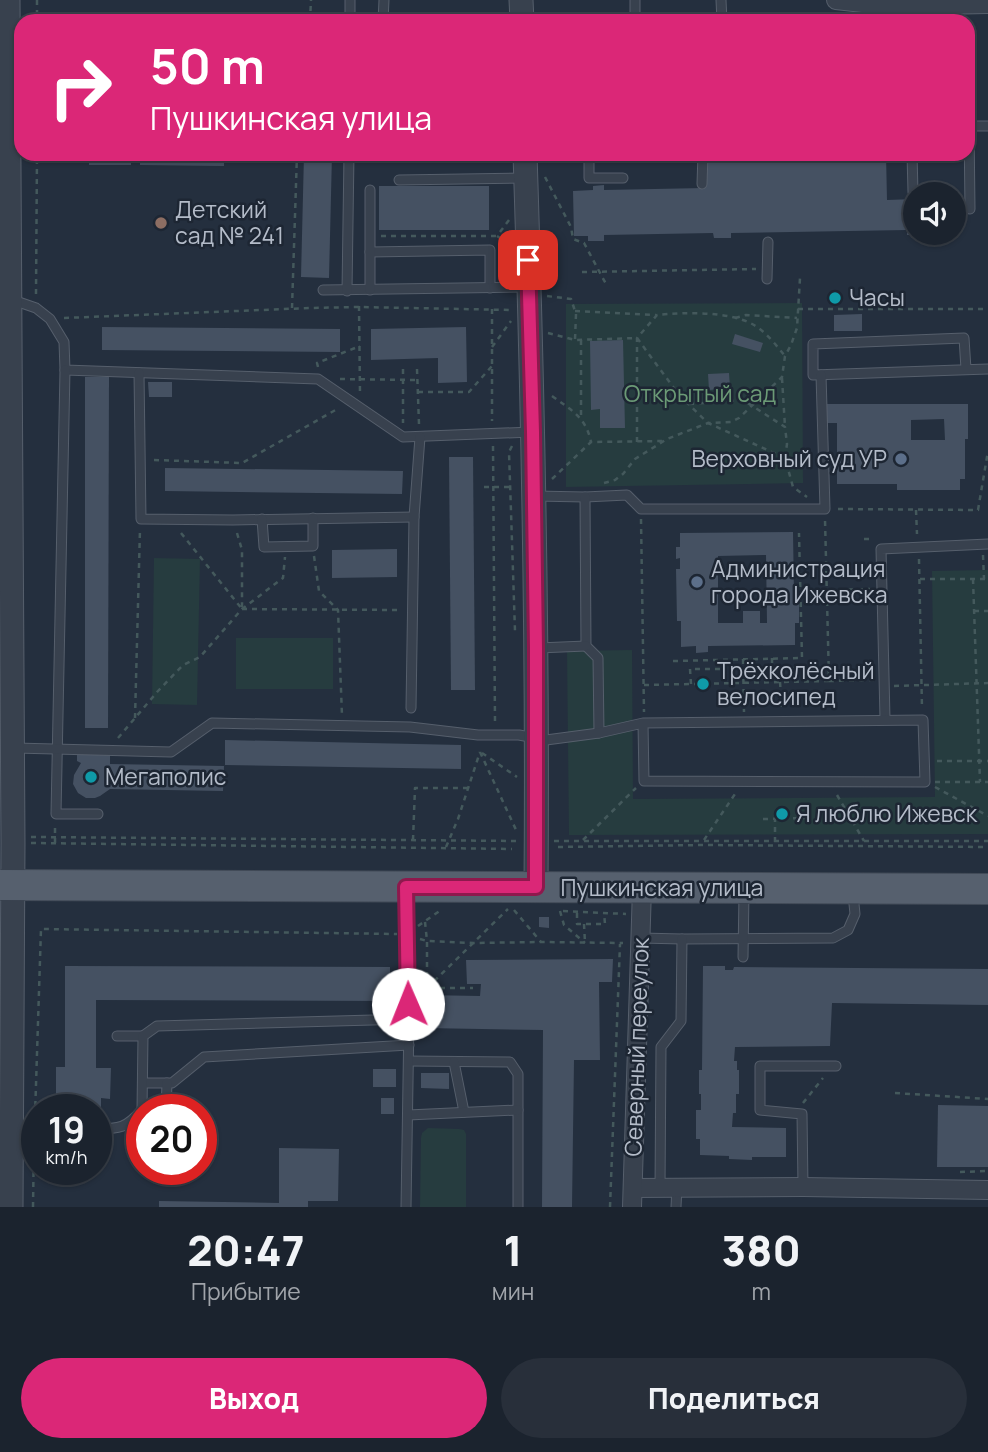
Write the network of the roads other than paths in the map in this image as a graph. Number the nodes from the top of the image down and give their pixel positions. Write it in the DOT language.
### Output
graph roads {
  1 [pos="8,0"];
  2 [pos="836,0"];
  3 [pos="906,3"];
  4 [pos="988,4"];
  5 [pos="349,161"];
  6 [pos="528,161"];
  7 [pos="589,161"];
  8 [pos="702,161"];
  9 [pos="912,161"];
  10 [pos="969,161"];
  11 [pos="535,176"];
  12 [pos="624,178"];
  13 [pos="399,180"];
  14 [pos="913,182"];
  15 [pos="702,184"];
  16 [pos="370,190"];
  17 [pos="970,209"];
  18 [pos="768,242"];
  19 [pos="370,252"];
  20 [pos="767,279"];
  21 [pos="490,288"];
  22 [pos="323,290"];
  23 [pos="370,290"];
  24 [pos="347,291"];
  25 [pos="537,291"];
  26 [pos="5,299"];
  27 [pos="966,369"];
  28 [pos="988,369"];
  29 [pos="65,370"];
  30 [pos="139,373"];
  31 [pos="821,375"];
  32 [pos="5,432"];
  33 [pos="533,432"];
  34 [pos="420,437"];
  35 [pos="540,490"];
  36 [pos="585,497"];
  37 [pos="414,516"];
  38 [pos="313,519"];
  39 [pos="262,520"];
  40 [pos="986,544"];
  41 [pos="586,646"];
  42 [pos="536,648"];
  43 [pos="411,708"];
  44 [pos="6,717"];
  45 [pos="885,719"];
  46 [pos="643,723"];
  47 [pos="599,733"];
  48 [pos="536,738"];
  49 [pos="12,748"];
  50 [pos="57,750"];
  51 [pos="98,814"];
  52 [pos="6,885"];
  53 [pos="406,887"];
  54 [pos="744,888"];
  55 [pos="853,889"];
  56 [pos="988,889"];
  57 [pos="531,898"];
  58 [pos="642,901"];
  59 [pos="641,938"];
  60 [pos="682,939"];
  61 [pos="744,939"];
  62 [pos="743,957"];
  63 [pos="6,996"];
  64 [pos="409,1019"];
  65 [pos="143,1036"];
  66 [pos="117,1037"];
  67 [pos="409,1045"];
  68 [pos="6,1053"];
  69 [pos="409,1061"];
  70 [pos="453,1062"];
  71 [pos="834,1066"];
  72 [pos="143,1083"];
  73 [pos="167,1083"];
  74 [pos="143,1094"];
  75 [pos="167,1094"];
  76 [pos="21,1104"];
  77 [pos="517,1110"];
  78 [pos="464,1112"];
  79 [pos="408,1115"];
  80 [pos="21,1161"];
  81 [pos="803,1187"];
  82 [pos="633,1188"];
  83 [pos="668,1188"];
  84 [pos="988,1190"];
  85 [pos="11,1207"];
  86 [pos="406,1207"];
  87 [pos="518,1207"];
  88 [pos="632,1207"];
  89 [pos="676,1207"];
  1 -- 26 [label="street"];
  2 -- 3 [label="street"];
  3 -- 4 [label="street"];
  5 -- 24 [label="lane"];
  6 -- 11 [label="street"];
  7 -- 12 [label="lane"];
  8 -- 15 [label="lane"];
  9 -- 14 [label="lane"];
  10 -- 17 [label="lane"];
  11 -- 13 [label="lane"];
  11 -- 25 [label="street"];
  16 -- 19 [label="lane"];
  18 -- 20 [label="lane"];
  19 -- 21 [label="lane"];
  19 -- 23 [label="lane"];
  21 -- 23 [label="lane"];
  21 -- 25 [label="lane"];
  22 -- 24 [label="lane"];
  23 -- 24 [label="lane"];
  25 -- 33 [label="street"];
  26 -- 29 [label="lane"];
  26 -- 32 [label="street"];
  27 -- 28 [label="lane"];
  27 -- 31 [label="lane"];
  27 -- 31 [label="lane"];
  29 -- 30 [label="lane"];
  29 -- 50 [label="lane"];
  30 -- 34 [label="lane"];
  30 -- 39 [label="lane"];
  31 -- 36 [label="lane"];
  32 -- 44 [label="street"];
  33 -- 34 [label="lane"];
  33 -- 35 [label="street"];
  34 -- 37 [label="lane"];
  35 -- 36 [label="lane"];
  35 -- 42 [label="street"];
  36 -- 41 [label="lane"];
  37 -- 38 [label="lane"];
  37 -- 43 [label="lane"];
  38 -- 39 [label="lane"];
  38 -- 39 [label="lane"];
  40 -- 45 [label="lane"];
  41 -- 42 [label="lane"];
  41 -- 47 [label="lane"];
  42 -- 48 [label="street"];
  44 -- 49 [label="street"];
  45 -- 46 [label="lane"];
  45 -- 46 [label="lane"];
  46 -- 47 [label="lane"];
  47 -- 48 [label="lane"];
  48 -- 50 [label="lane"];
  48 -- 57 [label="street"];
  49 -- 50 [label="lane"];
  49 -- 52 [label="street"];
  50 -- 51 [label="lane"];
  52 -- 53 [label="main road, Пушкинская улица"];
  52 -- 63 [label="street"];
  53 -- 57 [label="main road, Пушкинская улица"];
  53 -- 64 [label="lane"];
  54 -- 55 [label="main road, Пушкинская улица"];
  54 -- 58 [label="main road, Пушкинская улица"];
  54 -- 61 [label="lane"];
  55 -- 56 [label="main road, Пушкинская улица"];
  55 -- 61 [label="lane"];
  57 -- 58 [label="main road, Пушкинская улица"];
  58 -- 59 [label="street, Северный переулок"];
  59 -- 60 [label="lane"];
  59 -- 82 [label="street, Северный переулок"];
  60 -- 61 [label="lane"];
  60 -- 83 [label="lane"];
  61 -- 62 [label="lane"];
  63 -- 68 [label="street"];
  64 -- 65 [label="lane"];
  64 -- 67 [label="lane"];
  65 -- 66 [label="lane"];
  65 -- 72 [label="lane"];
  67 -- 69 [label="lane"];
  67 -- 73 [label="lane"];
  68 -- 76 [label="street"];
  69 -- 70 [label="lane"];
  69 -- 79 [label="lane"];
  70 -- 77 [label="lane"];
  70 -- 78 [label="lane"];
  71 -- 81 [label="lane"];
  72 -- 73 [label="lane"];
  72 -- 74 [label="lane"];
  73 -- 75 [label="lane"];
  77 -- 78 [label="lane"];
  77 -- 87 [label="lane"];
  78 -- 79 [label="lane"];
  79 -- 86 [label="lane"];
  80 -- 85 [label="street"];
  81 -- 83 [label="street"];
  81 -- 84 [label="street"];
  82 -- 83 [label="street"];
  82 -- 88 [label="street, Северный переулок"];
  83 -- 89 [label="lane"];
}
